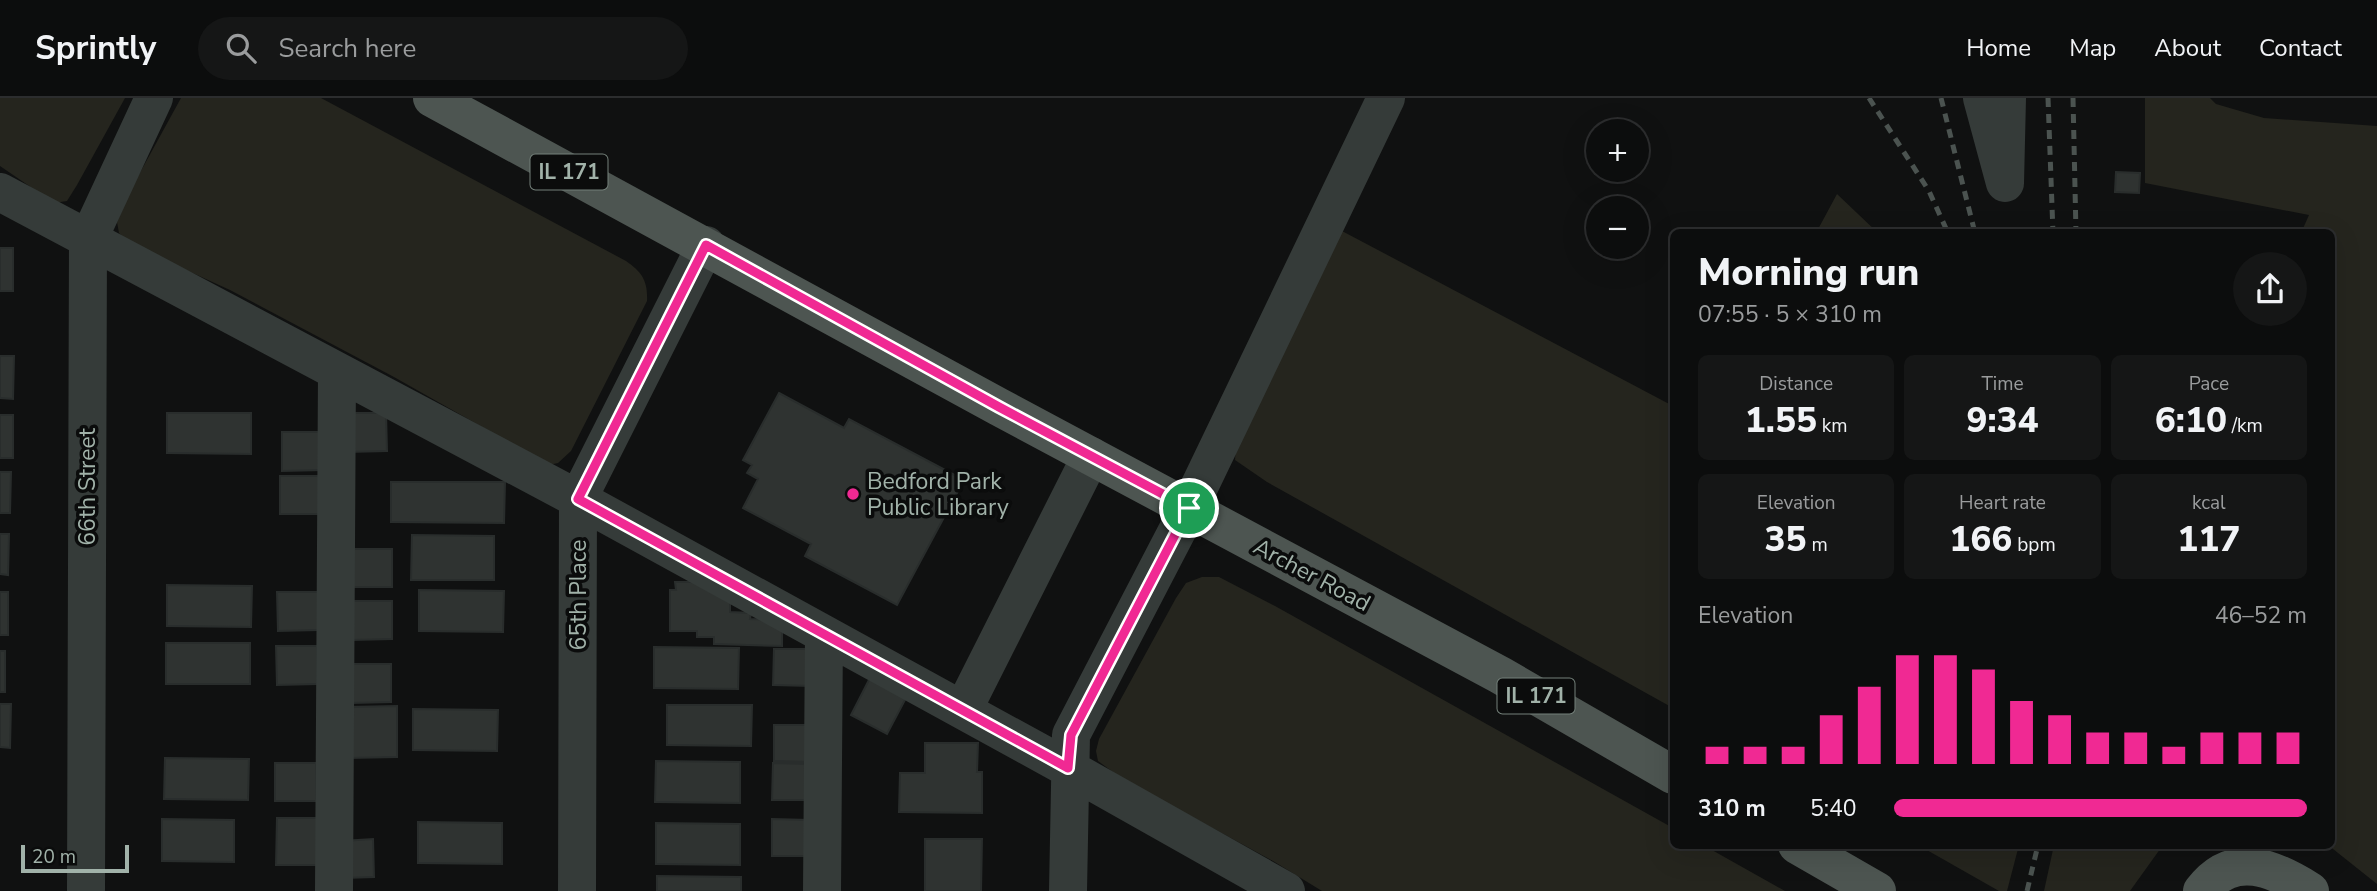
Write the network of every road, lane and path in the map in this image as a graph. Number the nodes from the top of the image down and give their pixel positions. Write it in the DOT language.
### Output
graph roads {
  1 [pos="154,98"];
  2 [pos="432,98"];
  3 [pos="1386,98"];
  4 [pos="1982,98"];
  5 [pos="2007,98"];
  6 [pos="0,192"];
  7 [pos="88,240"];
  8 [pos="706,245"];
  9 [pos="337,372"];
  10 [pos="1091,456"];
  11 [pos="578,499"];
  12 [pos="1189,508"];
  13 [pos="824,634"];
  14 [pos="963,710"];
  15 [pos="1068,768"];
  16 [pos="1670,773"];
  17 [pos="1804,849"];
  18 [pos="86,891"];
  19 [pos="334,891"];
  20 [pos="577,891"];
  21 [pos="822,891"];
  22 [pos="1068,891"];
  23 [pos="1286,891"];
  24 [pos="1877,891"];
  25 [pos="2202,891"];
  26 [pos="2310,891"];
  1 -- 7 [label="street, 66th Street"];
  2 -- 8 [label="main road, Archer Road / IL 171"];
  3 -- 12 [label="street"];
  4 -- 5 [label="street"];
  6 -- 7 [label="street"];
  7 -- 9 [label="street"];
  7 -- 18 [label="street, 66th Street"];
  8 -- 10 [label="main road, Archer Road / IL 171"];
  8 -- 11 [label="street, 65th Place"];
  9 -- 11 [label="street"];
  9 -- 19 [label="street"];
  10 -- 12 [label="main road, Archer Road / IL 171"];
  10 -- 14 [label="street"];
  11 -- 13 [label="street"];
  11 -- 20 [label="street, 65th Place"];
  12 -- 15 [label="street"];
  12 -- 16 [label="main road, Archer Road / IL 171"];
  13 -- 14 [label="street"];
  13 -- 21 [label="street"];
  14 -- 15 [label="street"];
  15 -- 22 [label="street"];
  15 -- 23 [label="street"];
  17 -- 24 [label="main road"];
  25 -- 26 [label="main road"];
}
